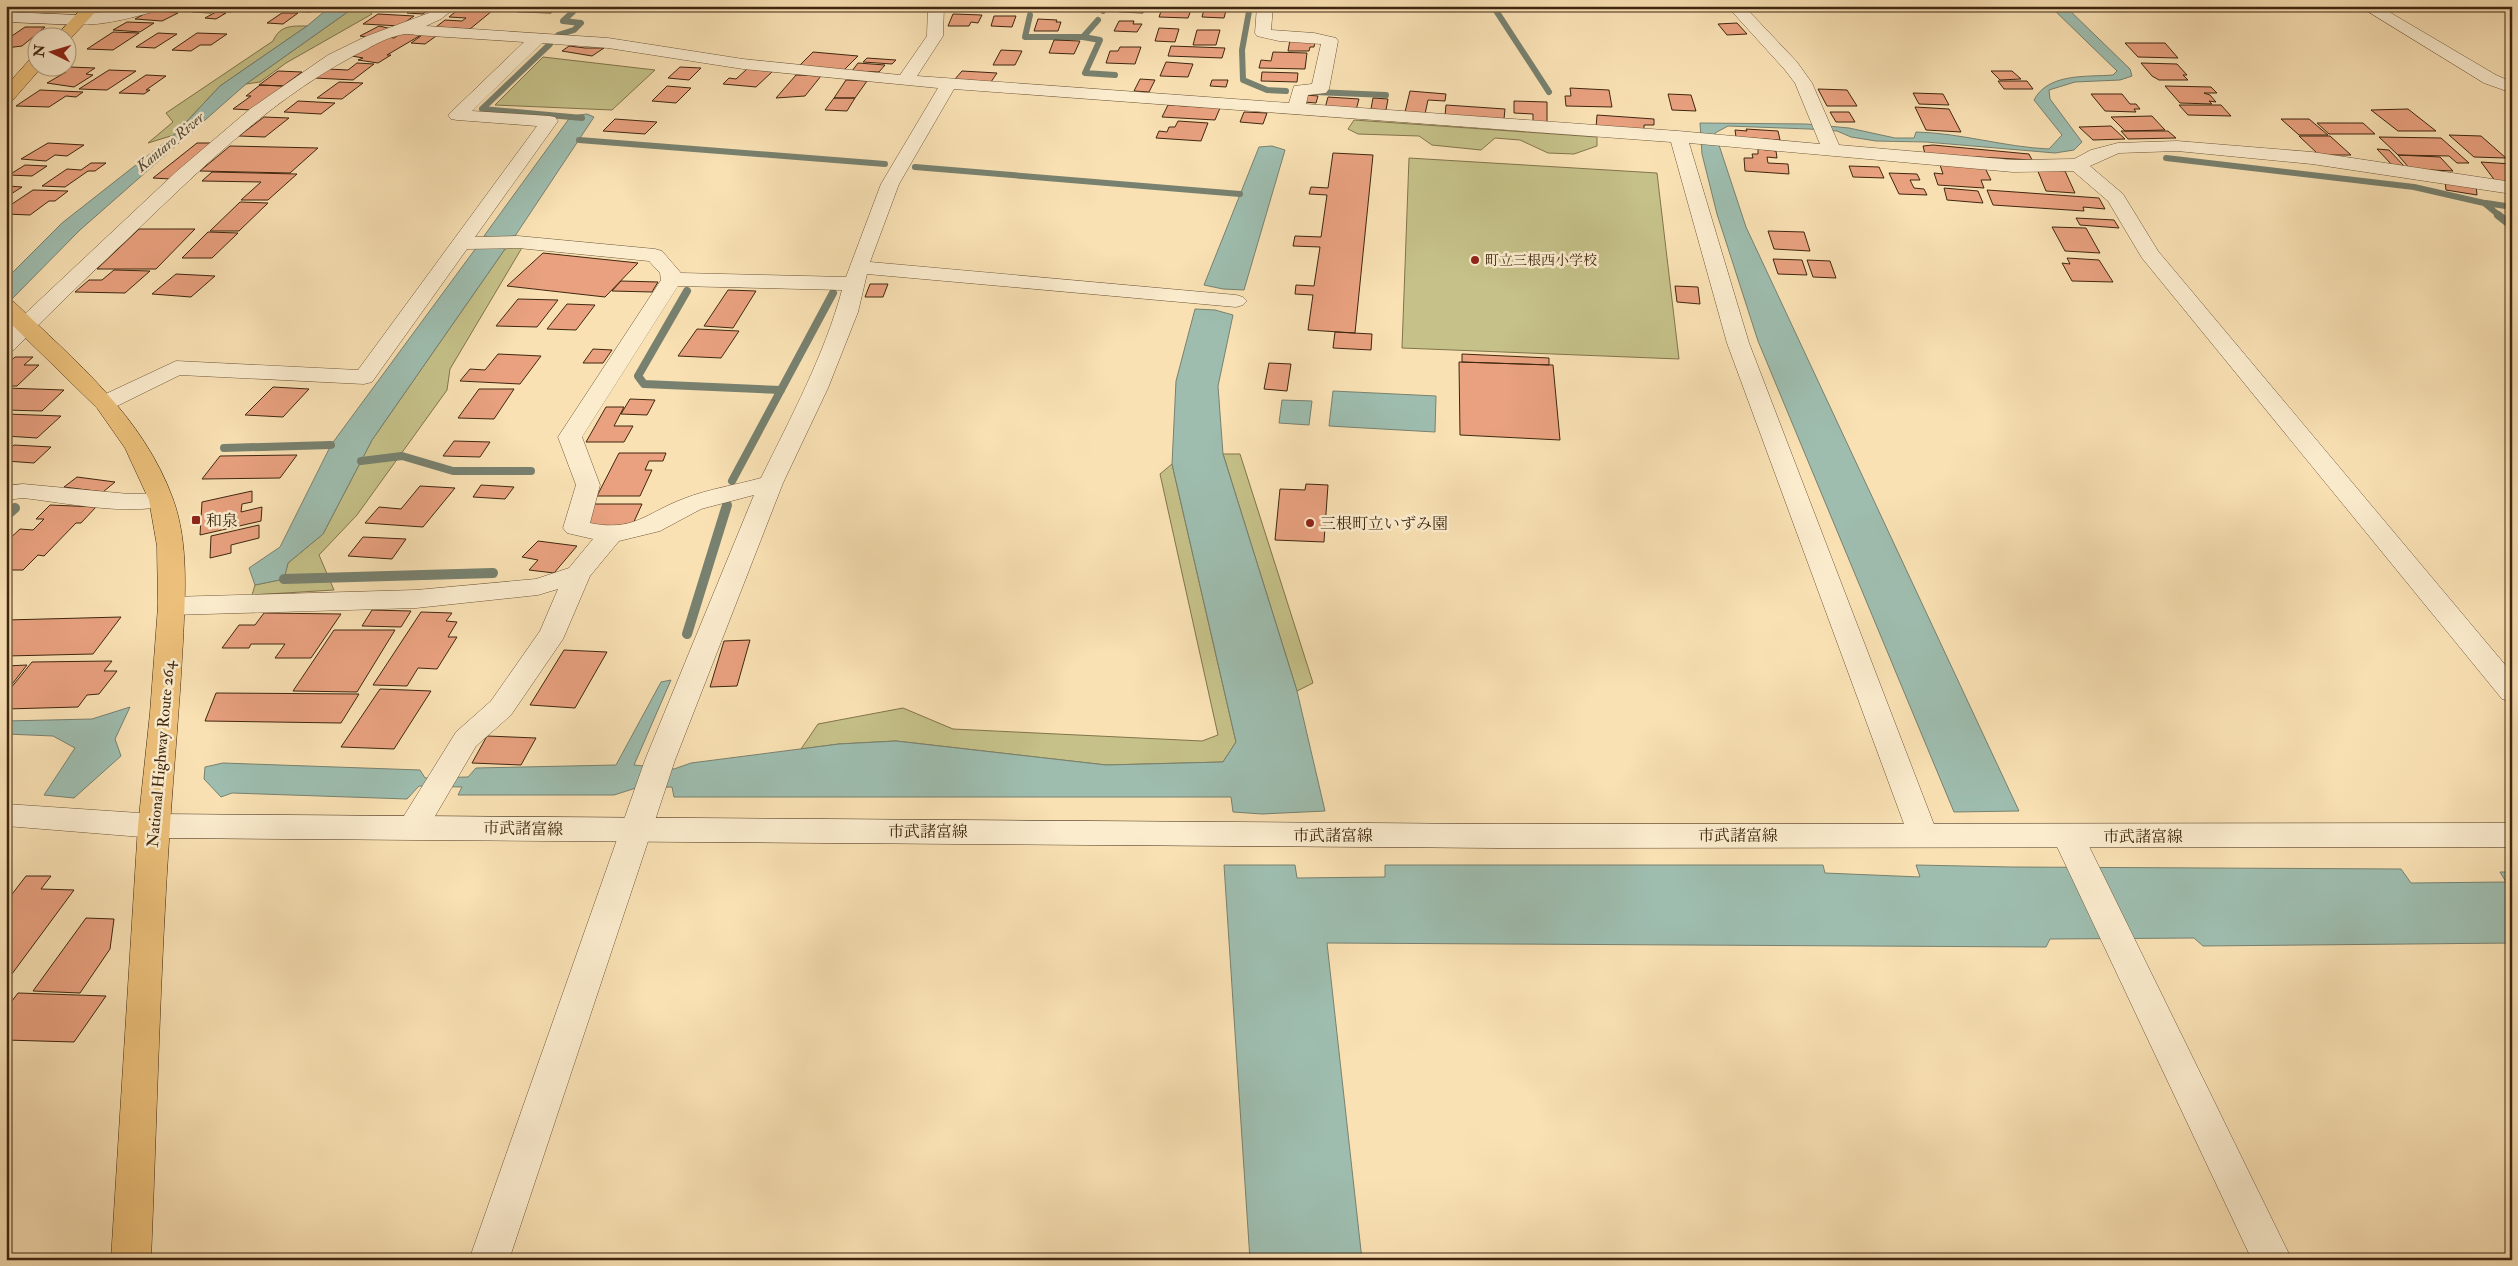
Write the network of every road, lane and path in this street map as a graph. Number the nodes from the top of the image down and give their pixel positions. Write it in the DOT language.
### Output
graph roads {
  1 [pos="93,6"];
  2 [pos="156,6"];
  3 [pos="449,6"];
  4 [pos="936,6"];
  5 [pos="1265,6"];
  6 [pos="1735,6"];
  7 [pos="2367,6"];
  8 [pos="6,17"];
  9 [pos="80,20"];
  10 [pos="412,26"];
  11 [pos="72,28"];
  12 [pos="538,38"];
  13 [pos="28,72"];
  14 [pos="905,80"];
  15 [pos="949,83"];
  16 [pos="2512,88"];
  17 [pos="6,97"];
  18 [pos="1296,110"];
  19 [pos="1825,135"];
  20 [pos="1687,137"];
  21 [pos="2078,165"];
  22 [pos="2512,188"];
  23 [pos="463,242"];
  24 [pos="856,275"];
  25 [pos="671,280"];
  26 [pos="1236,301"];
  27 [pos="13,323"];
  28 [pos="105,402"];
  29 [pos="771,484"];
  30 [pos="6,493"];
  31 [pos="161,500"];
  32 [pos="610,535"];
  33 [pos="578,574"];
  34 [pos="171,606"];
  35 [pos="2512,692"];
  36 [pos="6,815"];
  37 [pos="154,826"];
  38 [pos="413,827"];
  39 [pos="635,829"];
  40 [pos="1922,835"];
  41 [pos="2512,835"];
  42 [pos="2073,846"];
  43 [pos="131,1260"];
  44 [pos="489,1260"];
  45 [pos="2272,1260"];
  1 -- 9 [label="highway"];
  2 -- 9 [label="street"];
  3 -- 10 [label="street"];
  4 -- 14 [label="street"];
  5 -- 18 [label="street"];
  6 -- 19 [label="street"];
  7 -- 16 [label="street"];
  8 -- 9 [label="street"];
  9 -- 11 [label="highway"];
  10 -- 12 [label="street"];
  10 -- 27 [label="street"];
  12 -- 14 [label="street"];
  12 -- 23 [label="street"];
  13 -- 17 [label="highway"];
  14 -- 15 [label="street"];
  15 -- 18 [label="street"];
  15 -- 24 [label="street"];
  18 -- 20 [label="street"];
  19 -- 20 [label="street"];
  19 -- 21 [label="street"];
  20 -- 40 [label="street"];
  21 -- 22 [label="street"];
  21 -- 35 [label="street"];
  23 -- 25 [label="street"];
  23 -- 28 [label="street"];
  24 -- 25 [label="street"];
  24 -- 26 [label="street"];
  24 -- 29 [label="street"];
  25 -- 32 [label="street"];
  27 -- 28 [label="highway, National Highway Route 264"];
  28 -- 31 [label="highway, National Highway Route 264"];
  29 -- 32 [label="street"];
  29 -- 39 [label="street"];
  30 -- 31 [label="street"];
  31 -- 34 [label="highway, National Highway Route 264"];
  32 -- 33 [label="street"];
  33 -- 34 [label="street"];
  33 -- 38 [label="street"];
  34 -- 37 [label="highway, National Highway Route 264"];
  36 -- 37 [label="street, 市武諸富線"];
  37 -- 38 [label="street, 市武諸富線"];
  37 -- 43 [label="highway, National Highway Route 264"];
  38 -- 39 [label="street, 市武諸富線"];
  39 -- 40 [label="street, 市武諸富線"];
  39 -- 44 [label="street"];
  40 -- 42 [label="street, 市武諸富線"];
  41 -- 42 [label="street, 市武諸富線"];
  42 -- 45 [label="street"];
}
